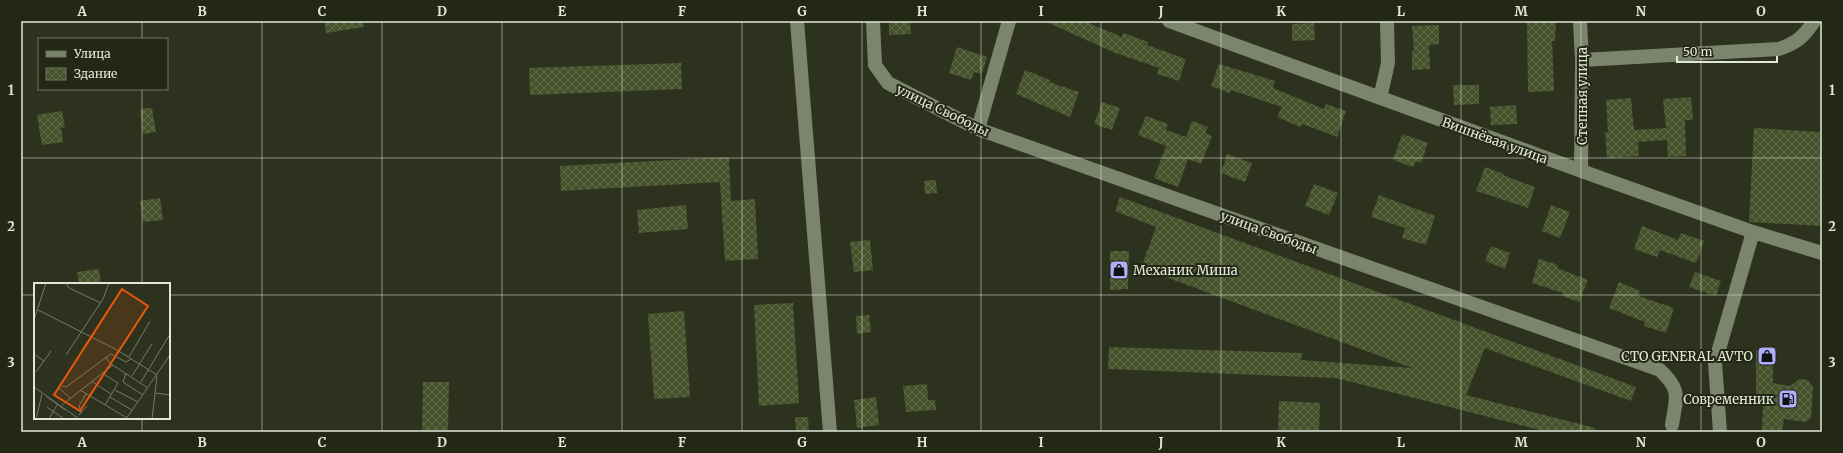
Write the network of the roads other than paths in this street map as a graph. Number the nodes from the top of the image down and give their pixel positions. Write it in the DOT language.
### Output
graph roads {
  1 [pos="797,21"];
  2 [pos="873,21"];
  3 [pos="1009,21"];
  4 [pos="1169,21"];
  5 [pos="1387,21"];
  6 [pos="1580,21"];
  7 [pos="1814,21"];
  8 [pos="1198,26"];
  9 [pos="1582,60"];
  10 [pos="1380,98"];
  11 [pos="978,129"];
  12 [pos="1581,171"];
  13 [pos="1753,232"];
  14 [pos="1822,253"];
  15 [pos="1672,425"];
  16 [pos="830,432"];
  17 [pos="1720,432"];
  1 -- 16 [label="street"];
  2 -- 11 [label="street, улица Свободы"];
  3 -- 11 [label="street"];
  4 -- 8 [label="street, Вишнёвая улица"];
  5 -- 10 [label="street"];
  6 -- 9 [label="street, Степная улица"];
  7 -- 9 [label="street"];
  8 -- 10 [label="street, Вишнёвая улица"];
  9 -- 12 [label="street, Степная улица"];
  10 -- 12 [label="street, Вишнёвая улица"];
  11 -- 15 [label="street, улица Свободы"];
  12 -- 13 [label="street, Вишнёвая улица"];
  13 -- 14 [label="street, Вишнёвая улица"];
  13 -- 17 [label="street"];
}
